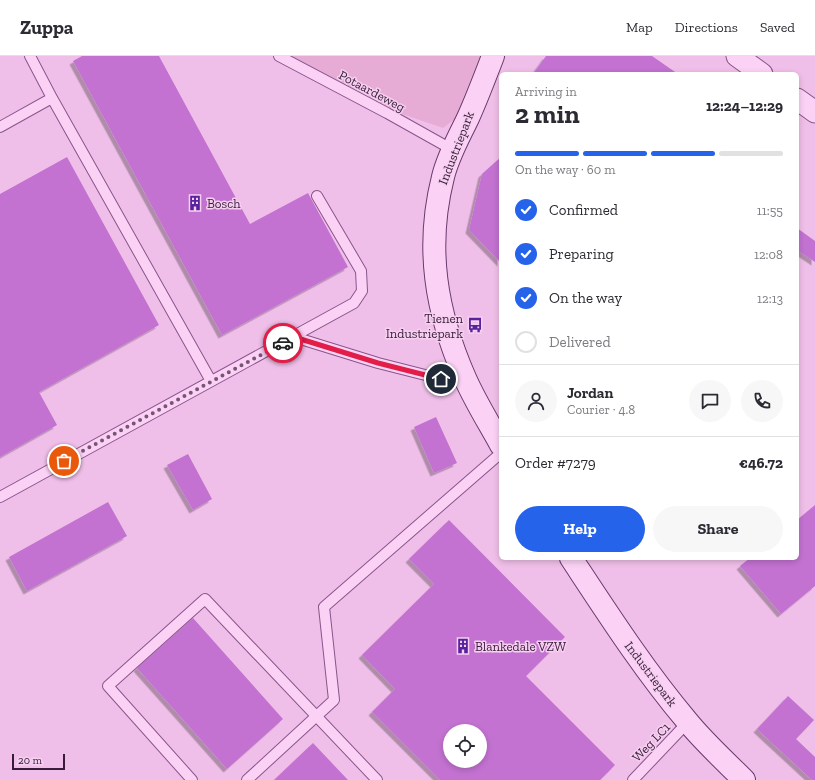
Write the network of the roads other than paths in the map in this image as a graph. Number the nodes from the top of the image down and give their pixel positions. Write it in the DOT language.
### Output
graph roads {
  1 [pos="30,56"];
  2 [pos="278,56"];
  3 [pos="493,56"];
  4 [pos="737,56"];
  5 [pos="759,72"];
  6 [pos="52,98"];
  7 [pos="799,100"];
  8 [pos="815,112"];
  9 [pos="0,127"];
  10 [pos="453,150"];
  11 [pos="317,196"];
  12 [pos="294,337"];
  13 [pos="465,379"];
  14 [pos="211,381"];
  15 [pos="499,441"];
  16 [pos="499,455"];
  17 [pos="0,497"];
  18 [pos="572,560"];
  19 [pos="316,717"];
  20 [pos="688,722"];
  21 [pos="192,780"];
  22 [pos="247,780"];
  23 [pos="377,780"];
  24 [pos="633,780"];
  25 [pos="744,780"];
  1 -- 6 [label="lane"];
  2 -- 10 [label="lane, Potaardeweg"];
  3 -- 10 [label="street, Industriepark"];
  4 -- 5 [label="street"];
  6 -- 9 [label="lane"];
  6 -- 14 [label="lane"];
  7 -- 8 [label="street"];
  10 -- 13 [label="street, Industriepark"];
  11 -- 12 [label="lane"];
  12 -- 13 [label="lane"];
  12 -- 14 [label="lane"];
  13 -- 15 [label="street, Industriepark"];
  14 -- 17 [label="lane"];
  16 -- 19 [label="lane"];
  18 -- 20 [label="street, Industriepark"];
  19 -- 21 [label="lane"];
  19 -- 22 [label="lane"];
  19 -- 23 [label="lane"];
  20 -- 24 [label="lane, Weg LC1"];
  20 -- 25 [label="street, Industriepark"];
}
